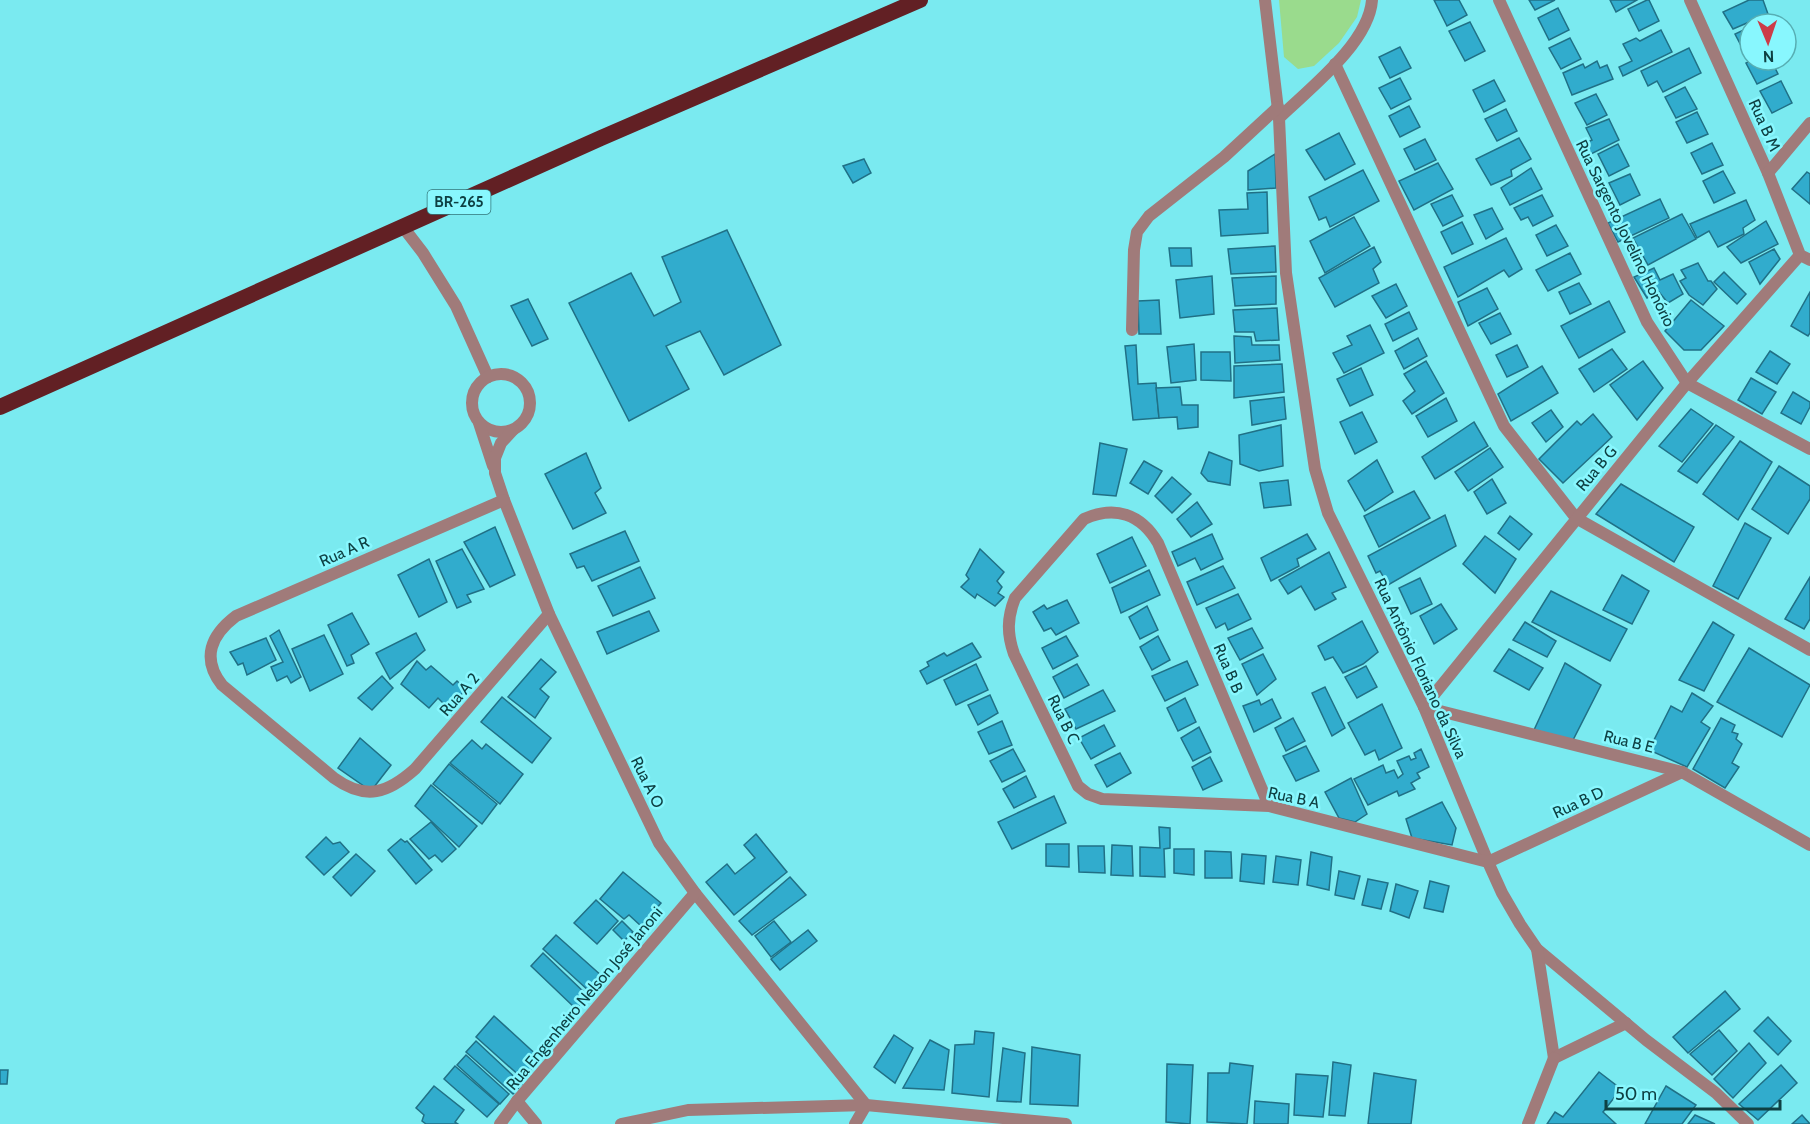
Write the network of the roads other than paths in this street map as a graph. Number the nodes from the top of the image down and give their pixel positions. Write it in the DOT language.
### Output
graph roads {
  1 [pos="920,0"];
  2 [pos="1265,0"];
  3 [pos="1372,0"];
  4 [pos="1499,0"];
  5 [pos="1690,0"];
  6 [pos="1335,64"];
  7 [pos="1279,112"];
  8 [pos="1810,123"];
  9 [pos="1768,172"];
  10 [pos="403,227"];
  11 [pos="1805,258"];
  12 [pos="1132,330"];
  13 [pos="488,377"];
  14 [pos="1688,383"];
  15 [pos="0,407"];
  16 [pos="479,423"];
  17 [pos="513,430"];
  18 [pos="1810,449"];
  19 [pos="495,473"];
  20 [pos="504,500"];
  21 [pos="1576,518"];
  22 [pos="549,614"];
  23 [pos="1810,650"];
  24 [pos="1014,654"];
  25 [pos="1424,707"];
  26 [pos="1682,772"];
  27 [pos="387,788"];
  28 [pos="1088,794"];
  29 [pos="1269,806"];
  30 [pos="1810,845"];
  31 [pos="1488,861"];
  32 [pos="694,893"];
  33 [pos="1537,949"];
  34 [pos="1626,1023"];
  35 [pos="1554,1058"];
  36 [pos="517,1101"];
  37 [pos="866,1105"];
  38 [pos="500,1124"];
  39 [pos="536,1124"];
  40 [pos="621,1124"];
  41 [pos="855,1124"];
  42 [pos="1066,1124"];
  43 [pos="1527,1124"];
  44 [pos="1749,1124"];
  1 -- 10 [label="highway, BR-265"];
  2 -- 7 [label="street, Rua Antônio Floriano da Silva"];
  3 -- 6 [label="street"];
  4 -- 14 [label="street, Rua Sargento Jovelino Honório"];
  5 -- 9 [label="street, Rua B M"];
  6 -- 7 [label="street"];
  6 -- 21 [label="street"];
  7 -- 12 [label="street"];
  7 -- 25 [label="street, Rua Antônio Floriano da Silva"];
  8 -- 9 [label="street"];
  9 -- 11 [label="street, Rua B M"];
  10 -- 13 [label="street"];
  10 -- 15 [label="highway, BR-265"];
  11 -- 14 [label="street, Rua B G"];
  13 -- 16 [label="street"];
  13 -- 17 [label="street"];
  14 -- 18 [label="street, Rua Sargento Jovelino Honório"];
  14 -- 21 [label="street, Rua B G"];
  16 -- 17 [label="street"];
  16 -- 19 [label="street"];
  17 -- 19 [label="street, Rua A O"];
  19 -- 20 [label="street, Rua A O"];
  20 -- 22 [label="street, Rua A O"];
  20 -- 27 [label="street, Rua A R"];
  21 -- 23 [label="street"];
  21 -- 25 [label="street, Rua B G"];
  22 -- 27 [label="street, Rua A 2"];
  22 -- 32 [label="street, Rua A O"];
  24 -- 28 [label="street, Rua B C"];
  24 -- 29 [label="street, Rua B B"];
  25 -- 26 [label="street, Rua B E"];
  25 -- 31 [label="street, Rua Antônio Floriano da Silva"];
  26 -- 30 [label="street, Rua B E"];
  26 -- 31 [label="street, Rua B D"];
  28 -- 29 [label="street, Rua B A"];
  29 -- 31 [label="street, Rua B A"];
  31 -- 33 [label="street, Rua Antônio Floriano da Silva"];
  32 -- 36 [label="street, Rua Engenheiro Nelson José Janoni"];
  32 -- 37 [label="street, Rua A O"];
  33 -- 34 [label="street, Rua Antônio Floriano da Silva"];
  33 -- 35 [label="street"];
  34 -- 35 [label="street"];
  34 -- 44 [label="street, Rua Antônio Floriano da Silva"];
  35 -- 43 [label="street"];
  36 -- 38 [label="street, Rua Engenheiro Nelson José Janoni"];
  36 -- 39 [label="street"];
  37 -- 40 [label="street"];
  37 -- 41 [label="street"];
  37 -- 42 [label="street"];
}
